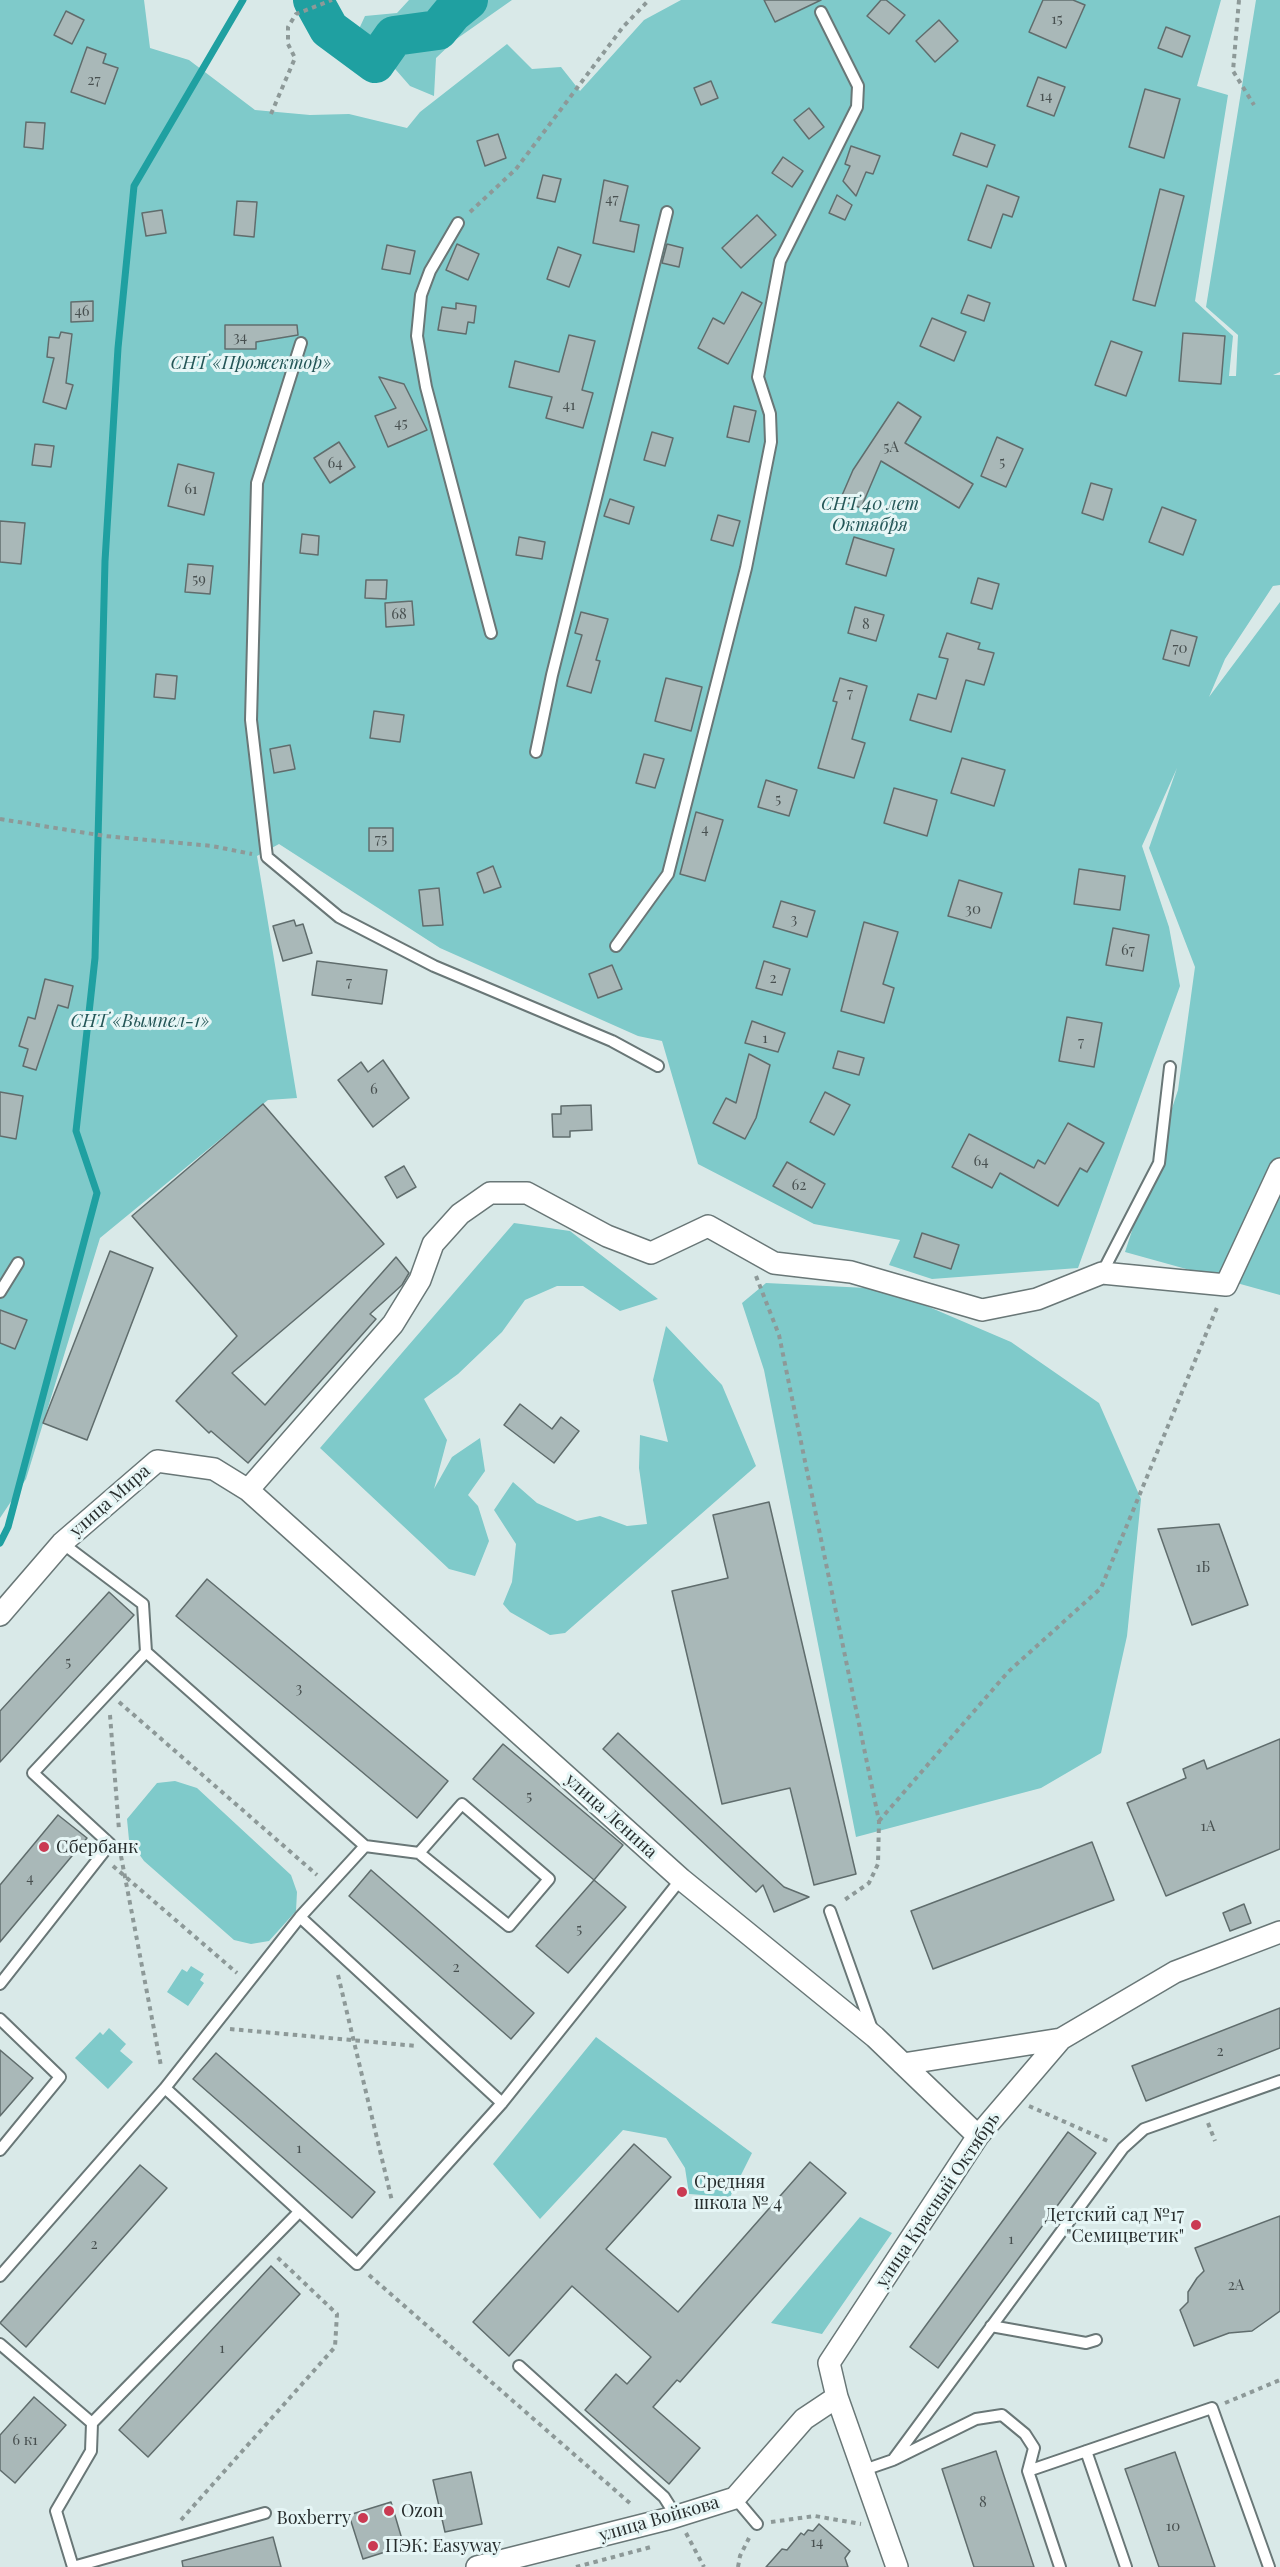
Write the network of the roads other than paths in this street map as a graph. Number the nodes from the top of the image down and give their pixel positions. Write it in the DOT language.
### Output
graph roads {
  1 [pos="821,12"];
  2 [pos="667,212"];
  3 [pos="458,223"];
  4 [pos="301,343"];
  5 [pos="491,633"];
  6 [pos="536,752"];
  7 [pos="616,946"];
  8 [pos="658,1066"];
  9 [pos="1170,1067"];
  10 [pos="1280,1169"];
  11 [pos="18,1263"];
  12 [pos="1102,1273"];
  13 [pos="0,1292"];
  14 [pos="248,1490"];
  15 [pos="62,1543"];
  16 [pos="0,1615"];
  17 [pos="146,1652"];
  18 [pos="365,1846"];
  19 [pos="419,1853"];
  20 [pos="681,1879"];
  21 [pos="830,1911"];
  22 [pos="300,1917"];
  23 [pos="1280,1932"];
  24 [pos="0,1984"];
  25 [pos="0,2019"];
  26 [pos="875,2037"];
  27 [pos="1061,2039"];
  28 [pos="903,2064"];
  29 [pos="1280,2081"];
  30 [pos="165,2088"];
  31 [pos="502,2103"];
  32 [pos="978,2136"];
  33 [pos="0,2150"];
  34 [pos="299,2212"];
  35 [pos="0,2276"];
  36 [pos="992,2326"];
  37 [pos="1096,2340"];
  38 [pos="0,2344"];
  39 [pos="519,2366"];
  40 [pos="837,2397"];
  41 [pos="92,2424"];
  42 [pos="1086,2451"];
  43 [pos="893,2460"];
  44 [pos="864,2470"];
  45 [pos="1028,2471"];
  46 [pos="735,2498"];
  47 [pos="265,2512"];
  48 [pos="757,2524"];
  49 [pos="676,2527"];
  50 [pos="73,2567"];
  51 [pos="477,2567"];
  52 [pos="897,2567"];
  53 [pos="1060,2567"];
  54 [pos="1126,2567"];
  55 [pos="1269,2567"];
  1 -- 7 [label="lane"];
  2 -- 6 [label="lane"];
  3 -- 5 [label="lane"];
  4 -- 8 [label="lane"];
  9 -- 12 [label="lane"];
  10 -- 12 [label="street"];
  11 -- 13 [label="lane"];
  12 -- 14 [label="street"];
  14 -- 15 [label="street, улица Мира"];
  14 -- 20 [label="street, улица Ленина"];
  15 -- 16 [label="street, улица Мира"];
  15 -- 17 [label="lane"];
  17 -- 18 [label="lane"];
  17 -- 24 [label="lane"];
  18 -- 19 [label="lane"];
  18 -- 22 [label="lane"];
  19 -- 19 [label="lane"];
  20 -- 26 [label="street, улица Ленина"];
  20 -- 31 [label="lane"];
  21 -- 26 [label="lane"];
  22 -- 30 [label="lane"];
  22 -- 31 [label="lane"];
  23 -- 27 [label="street, улица Красный Октябрь"];
  25 -- 33 [label="lane"];
  26 -- 28 [label="street, улица Ленина"];
  27 -- 28 [label="street"];
  27 -- 32 [label="street, улица Красный Октябрь"];
  28 -- 32 [label="street, улица Ленина"];
  29 -- 36 [label="lane"];
  30 -- 34 [label="lane"];
  30 -- 35 [label="lane"];
  31 -- 34 [label="lane"];
  32 -- 40 [label="street, улица Красный Октябрь"];
  34 -- 41 [label="lane"];
  36 -- 37 [label="lane"];
  36 -- 43 [label="lane"];
  38 -- 41 [label="lane"];
  39 -- 49 [label="lane"];
  40 -- 44 [label="street, улица Красный Октябрь"];
  40 -- 46 [label="street, улица Войкова"];
  41 -- 50 [label="lane"];
  42 -- 45 [label="lane"];
  42 -- 54 [label="lane"];
  42 -- 55 [label="lane"];
  43 -- 44 [label="lane"];
  43 -- 45 [label="lane"];
  44 -- 52 [label="street, улица Красный Октябрь"];
  45 -- 53 [label="lane"];
  46 -- 48 [label="lane"];
  46 -- 49 [label="street, улица Войкова"];
  47 -- 50 [label="lane"];
  49 -- 51 [label="street, улица Войкова"];
}
